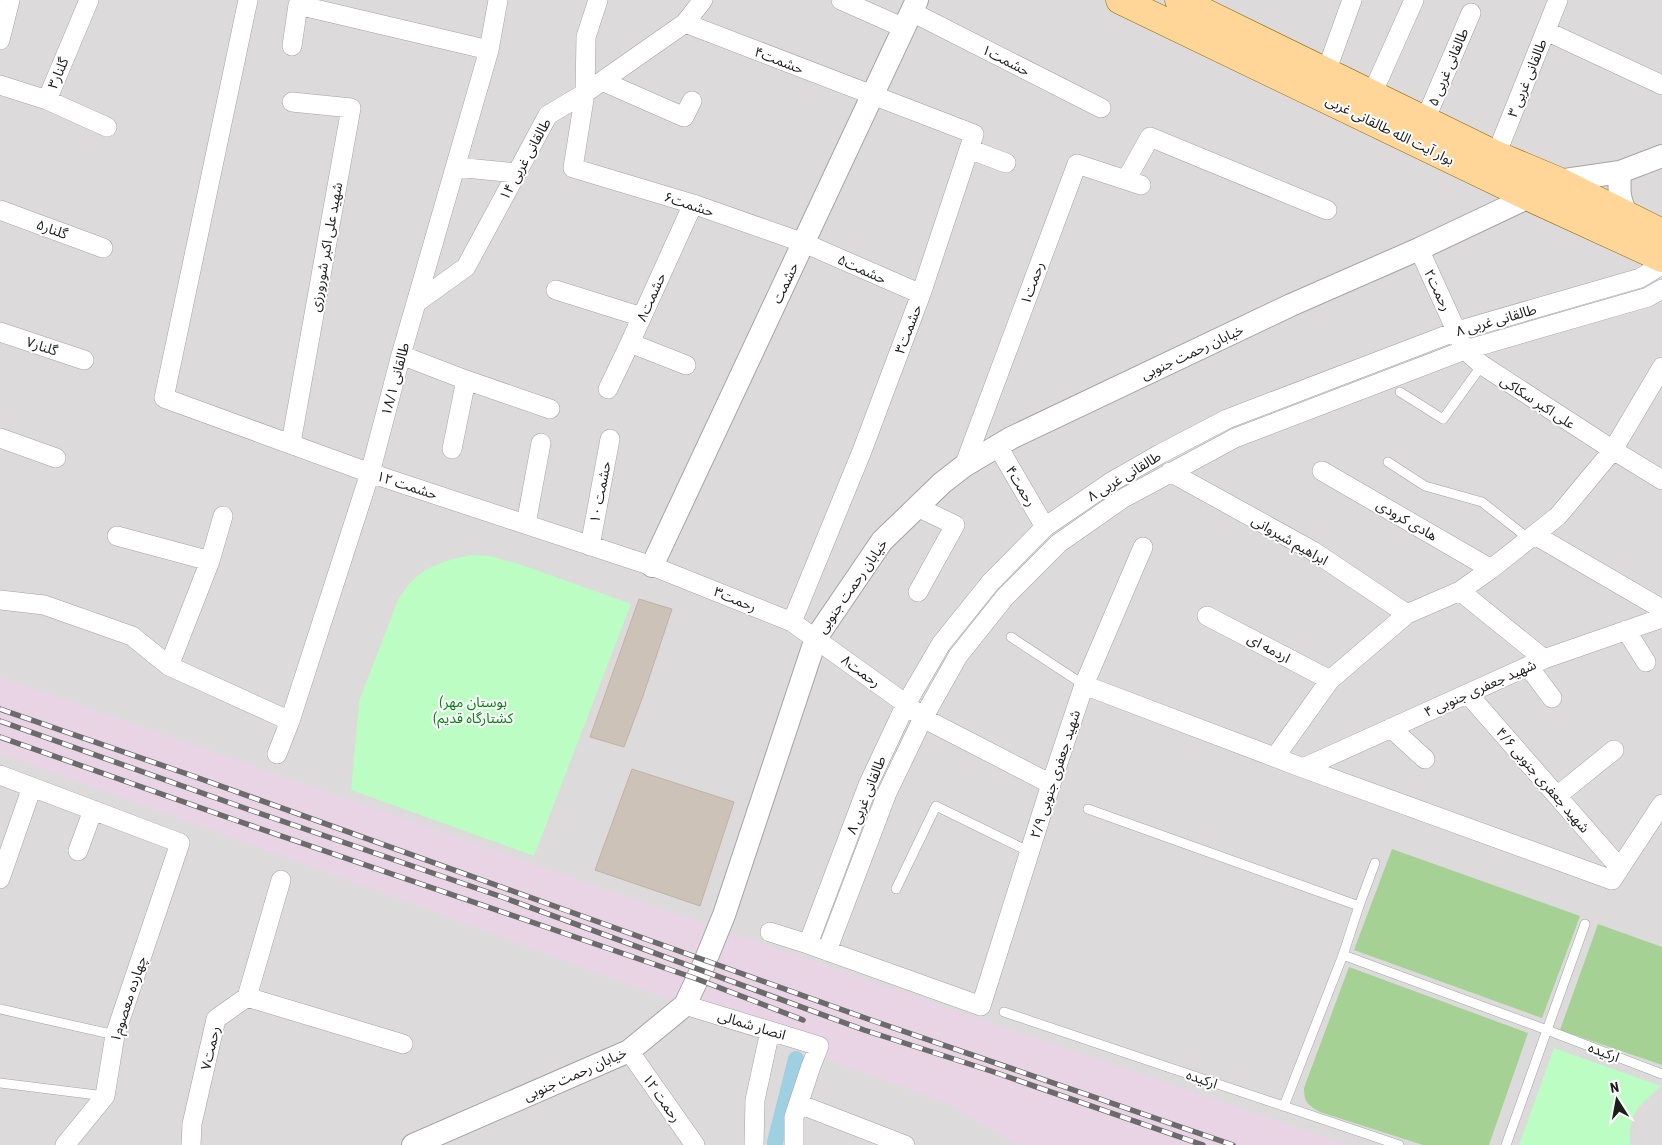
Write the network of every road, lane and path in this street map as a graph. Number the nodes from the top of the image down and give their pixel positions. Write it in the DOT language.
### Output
graph roads {
  1 [pos="10,0"];
  2 [pos="89,0"];
  3 [pos="248,0"];
  4 [pos="498,0"];
  5 [pos="598,0"];
  6 [pos="703,0"];
  7 [pos="841,0"];
  8 [pos="1120,0"];
  9 [pos="1352,0"];
  10 [pos="1414,0"];
  11 [pos="1558,0"];
  12 [pos="1173,8"];
  13 [pos="911,13"];
  14 [pos="1471,13"];
  15 [pos="685,23"];
  16 [pos="1546,31"];
  17 [pos="0,40"];
  18 [pos="292,46"];
  19 [pos="490,50"];
  20 [pos="1326,72"];
  21 [pos="602,81"];
  22 [pos="0,85"];
  23 [pos="1662,85"];
  24 [pos="585,92"];
  25 [pos="1372,94"];
  26 [pos="872,96"];
  27 [pos="47,100"];
  28 [pos="292,102"];
  29 [pos="692,102"];
  30 [pos="1101,108"];
  31 [pos="1425,120"];
  32 [pos="107,127"];
  33 [pos="969,149"];
  34 [pos="1496,156"];
  35 [pos="1662,156"];
  36 [pos="1006,163"];
  37 [pos="456,167"];
  38 [pos="1620,172"];
  39 [pos="516,174"];
  40 [pos="1558,181"];
  41 [pos="1529,197"];
  42 [pos="693,204"];
  43 [pos="0,210"];
  44 [pos="1327,210"];
  45 [pos="1629,217"];
  46 [pos="1662,233"];
  47 [pos="804,243"];
  48 [pos="103,248"];
  49 [pos="1419,249"];
  50 [pos="1662,258"];
  51 [pos="1662,265"];
  52 [pos="1662,289"];
  53 [pos="556,290"];
  54 [pos="921,294"];
  55 [pos="416,303"];
  56 [pos="642,317"];
  57 [pos="1457,331"];
  58 [pos="0,332"];
  59 [pos="630,343"];
  60 [pos="1465,350"];
  61 [pos="401,355"];
  62 [pos="84,360"];
  63 [pos="686,365"];
  64 [pos="1482,365"];
  65 [pos="1662,367"];
  66 [pos="466,380"];
  67 [pos="608,389"];
  68 [pos="1400,392"];
  69 [pos="550,409"];
  70 [pos="0,438"];
  71 [pos="610,439"];
  72 [pos="291,443"];
  73 [pos="541,443"];
  74 [pos="997,445"];
  75 [pos="452,449"];
  76 [pos="1613,450"];
  77 [pos="56,458"];
  78 [pos="1388,462"];
  79 [pos="964,466"];
  80 [pos="1322,471"];
  81 [pos="1170,472"];
  82 [pos="370,474"];
  83 [pos="1662,480"];
  84 [pos="917,507"];
  85 [pos="223,516"];
  86 [pos="526,524"];
  87 [pos="1045,527"];
  88 [pos="117,536"];
  89 [pos="1532,537"];
  90 [pos="590,546"];
  91 [pos="1143,547"];
  92 [pos="1015,558"];
  93 [pos="210,561"];
  94 [pos="652,566"];
  95 [pos="1491,570"];
  96 [pos="1031,571"];
  97 [pos="1460,591"];
  98 [pos="918,592"];
  99 [pos="0,600"];
  100 [pos="1662,609"];
  101 [pos="1407,614"];
  102 [pos="1207,616"];
  103 [pos="1662,618"];
  104 [pos="792,622"];
  105 [pos="1626,630"];
  106 [pos="1011,637"];
  107 [pos="816,638"];
  108 [pos="1646,662"];
  109 [pos="1536,663"];
  110 [pos="169,666"];
  111 [pos="1330,680"];
  112 [pos="1084,684"];
  113 [pos="1468,694"];
  114 [pos="1552,698"];
  115 [pos="906,704"];
  116 [pos="923,718"];
  117 [pos="290,721"];
  118 [pos="1391,728"];
  119 [pos="1614,750"];
  120 [pos="277,754"];
  121 [pos="1275,757"];
  122 [pos="1425,759"];
  123 [pos="1303,768"];
  124 [pos="0,775"];
  125 [pos="1051,784"];
  126 [pos="32,787"];
  127 [pos="1557,796"];
  128 [pos="1662,804"];
  129 [pos="1088,809"];
  130 [pos="93,810"];
  131 [pos="78,851"];
  132 [pos="1030,852"];
  133 [pos="1375,863"];
  134 [pos="1615,873"];
  135 [pos="0,879"];
  136 [pos="281,880"];
  137 [pos="896,890"];
  138 [pos="1359,906"];
  139 [pos="1585,924"];
  140 [pos="770,932"];
  141 [pos="808,944"];
  142 [pos="827,951"];
  143 [pos="1343,955"];
  144 [pos="247,997"];
  145 [pos="685,1004"];
  146 [pos="0,1010"];
  147 [pos="1004,1012"];
  148 [pos="1547,1030"];
  149 [pos="770,1031"];
  150 [pos="115,1035"];
  151 [pos="403,1044"];
  152 [pos="629,1051"];
  153 [pos="1662,1074"];
  154 [pos="0,1084"];
  155 [pos="105,1096"];
  156 [pos="799,1104"];
  157 [pos="1284,1106"];
  158 [pos="65,1145"];
  159 [pos="191,1145"];
  160 [pos="413,1145"];
  161 [pos="695,1145"];
  162 [pos="754,1145"];
  163 [pos="794,1145"];
  164 [pos="905,1145"];
  165 [pos="1400,1145"];
  166 [pos="1506,1145"];
  1 -- 17 [label="street"];
  2 -- 27 [label="street, گلنار۳"];
  3 -- 72 [label="street, حشمت ۱۲"];
  4 -- 19 [label="street, طالقانی ۱۸/۱"];
  5 -- 24 [label="street"];
  6 -- 15 [label="street, طالقانی غربی ۱۴"];
  7 -- 13 [label="street, حشمت۱"];
  8 -- 12 [label="main road, بوار آیت الله طالقانی غربی"];
  9 -- 20 [label="street"];
  10 -- 25 [label="street"];
  11 -- 16 [label="street, طالقانی غربی ۳"];
  12 -- 20 [label="main road, بوار آیت الله طالقانی غربی"];
  12 -- 41 [label="main road, بوار آیت الله طالقانی غربی"];
  13 -- 26 [label="street, حشمت"];
  13 -- 30 [label="street, حشمت۱"];
  14 -- 31 [label="street, طالقانی غربی ۵"];
  15 -- 21 [label="street, طالقانی غربی ۱۴"];
  15 -- 26 [label="street, حشمت۴"];
  16 -- 23 [label="street"];
  16 -- 34 [label="street, طالقانی غربی ۳"];
  18 -- 19 [label="street"];
  19 -- 37 [label="street, طالقانی ۱۸/۱"];
  20 -- 25 [label="main road, بوار آیت الله طالقانی غربی"];
  21 -- 24 [label="street, طالقانی غربی ۱۴"];
  21 -- 29 [label="street"];
  22 -- 27 [label="street, گلنار۳"];
  24 -- 39 [label="street, طالقانی غربی ۱۴"];
  24 -- 42 [label="street, حشمت۶"];
  25 -- 31 [label="main road, بوار آیت الله طالقانی غربی"];
  26 -- 33 [label="street, حشمت۳"];
  26 -- 47 [label="street, حشمت"];
  27 -- 32 [label="street"];
  28 -- 72 [label="street, شهید علی اکبر شورورزی"];
  31 -- 34 [label="main road, بوار آیت الله طالقانی غربی"];
  33 -- 36 [label="street"];
  33 -- 54 [label="street, حشمت۳"];
  34 -- 40 [label="main road, بوار آیت الله طالقانی غربی"];
  35 -- 38 [label="street"];
  37 -- 39 [label="street"];
  37 -- 55 [label="street, طالقانی ۱۸/۱"];
  38 -- 40 [label="street"];
  38 -- 45 [label="street"];
  39 -- 55 [label="street, طالقانی غربی ۱۴"];
  40 -- 41 [label="street, خیابان رحمت جنوبی"];
  40 -- 45 [label="main road, بوار آیت الله طالقانی غربی"];
  41 -- 49 [label="street, خیابان رحمت جنوبی"];
  41 -- 50 [label="main road, بوار آیت الله طالقانی غربی"];
  42 -- 47 [label="street, حشمت۶"];
  42 -- 56 [label="street, حشمت۸"];
  43 -- 48 [label="street, گلنار۵"];
  44 -- 79 [label="street, رحمت۱"];
  45 -- 46 [label="main road, بوار آیت الله طالقانی غربی"];
  47 -- 54 [label="street, حشمت۵"];
  47 -- 94 [label="street, حشمت"];
  49 -- 57 [label="street, رحمت۲"];
  49 -- 74 [label="street, خیابان رحمت جنوبی"];
  51 -- 57 [label="street, طالقانی غربی ۸"];
  52 -- 60 [label="street, طالقانی غربی ۸"];
  53 -- 56 [label="street"];
  54 -- 104 [label="street, حشمت۳"];
  55 -- 61 [label="street, طالقانی ۱۸/۱"];
  56 -- 59 [label="street, حشمت۸"];
  57 -- 60 [label="street, رحمت۲"];
  57 -- 87 [label="street, طالقانی غربی ۸"];
  58 -- 62 [label="street, گلنار۷"];
  59 -- 63 [label="street"];
  59 -- 67 [label="street, حشمت۸"];
  60 -- 64 [label="street, علی اکبر سکاکی"];
  60 -- 81 [label="street, طالقانی غربی ۸"];
  61 -- 66 [label="street"];
  61 -- 82 [label="street, طالقانی ۱۸/۱"];
  64 -- 68 [label="lane"];
  64 -- 76 [label="street, علی اکبر سکاکی"];
  65 -- 76 [label="street"];
  66 -- 69 [label="street"];
  66 -- 75 [label="street"];
  70 -- 77 [label="street"];
  71 -- 90 [label="street, حشمت ۱۰"];
  72 -- 82 [label="street, حشمت ۱۲"];
  73 -- 86 [label="street"];
  74 -- 79 [label="street, خیابان رحمت جنوبی"];
  74 -- 87 [label="street, رحمت۴"];
  76 -- 83 [label="street, علی اکبر سکاکی"];
  76 -- 89 [label="street"];
  78 -- 89 [label="lane"];
  79 -- 84 [label="street, خیابان رحمت جنوبی"];
  80 -- 95 [label="street, هادی کرودی"];
  81 -- 96 [label="street, طالقانی غربی ۸"];
  81 -- 101 [label="street, ابراهیم شیروانی"];
  82 -- 86 [label="street, حشمت ۱۲"];
  82 -- 117 [label="street, طالقانی ۱۸/۱"];
  84 -- 98 [label="street"];
  84 -- 107 [label="street, خیابان رحمت جنوبی"];
  85 -- 93 [label="street"];
  86 -- 90 [label="street, حشمت ۱۲"];
  87 -- 92 [label="street, طالقانی غربی ۸"];
  88 -- 93 [label="street"];
  89 -- 95 [label="street"];
  89 -- 100 [label="street"];
  90 -- 94 [label="street, حشمت ۱۲"];
  91 -- 112 [label="street, شهید جعفری جنوبی ۲/۹"];
  92 -- 96 [label="street"];
  92 -- 115 [label="street, طالقانی غربی ۸"];
  93 -- 110 [label="street"];
  94 -- 104 [label="street, رحمت۳"];
  95 -- 97 [label="street"];
  96 -- 116 [label="street, طالقانی غربی ۸"];
  97 -- 101 [label="street"];
  97 -- 109 [label="street"];
  99 -- 110 [label="street"];
  101 -- 111 [label="street"];
  102 -- 111 [label="street, اردمه ای"];
  103 -- 105 [label="street, شهید جعفری جنوبی ۴"];
  104 -- 107 [label="street, رحمت۳"];
  105 -- 108 [label="street"];
  105 -- 109 [label="street, شهید جعفری جنوبی ۴"];
  106 -- 112 [label="lane"];
  107 -- 115 [label="street, رحمت۸"];
  107 -- 145 [label="street, خیابان رحمت جنوبی"];
  109 -- 113 [label="street, شهید جعفری جنوبی ۴"];
  109 -- 114 [label="street"];
  110 -- 117 [label="street"];
  111 -- 121 [label="street"];
  112 -- 121 [label="street"];
  112 -- 125 [label="street, شهید جعفری جنوبی ۲/۹"];
  113 -- 118 [label="street, شهید جعفری جنوبی ۴"];
  113 -- 127 [label="street, شهید جعفری جنوبی ۴/۶"];
  115 -- 116 [label="street, رحمت۸"];
  115 -- 141 [label="street, طالقانی غربی ۸"];
  116 -- 125 [label="street, رحمت۸"];
  116 -- 142 [label="street, طالقانی غربی ۸"];
  117 -- 120 [label="street, طالقانی ۱۸/۱"];
  118 -- 122 [label="street"];
  118 -- 123 [label="street, شهید جعفری جنوبی ۴"];
  119 -- 127 [label="street"];
  121 -- 123 [label="street"];
  123 -- 134 [label="street"];
  124 -- 126 [label="street"];
  125 -- 132 [label="street, شهید جعفری جنوبی ۲/۹"];
  126 -- 130 [label="street"];
  126 -- 135 [label="street"];
  127 -- 134 [label="street, شهید جعفری جنوبی ۴/۶"];
  128 -- 134 [label="street"];
  129 -- 138 [label="lane"];
  130 -- 131 [label="street"];
  130 -- 150 [label="street, چهارده معصوم۱"];
  132 -- 137 [label="lane"];
  132 -- 142 [label="street, شهید جعفری جنوبی ۲/۹"];
  133 -- 138 [label="lane"];
  136 -- 144 [label="street"];
  138 -- 143 [label="lane"];
  139 -- 148 [label="lane"];
  140 -- 141 [label="street"];
  141 -- 142 [label="street"];
  143 -- 148 [label="lane, ارکیده"];
  143 -- 157 [label="lane"];
  144 -- 151 [label="street"];
  144 -- 159 [label="street, رحمت۷"];
  145 -- 149 [label="street, انصار شمالی"];
  145 -- 152 [label="street, خیابان رحمت جنوبی"];
  146 -- 150 [label="lane"];
  147 -- 157 [label="lane, ارکیده"];
  148 -- 153 [label="lane, ارکیده"];
  148 -- 166 [label="lane"];
  149 -- 156 [label="street, انصار شمالی"];
  149 -- 162 [label="street"];
  150 -- 155 [label="street, چهارده معصوم۱"];
  152 -- 160 [label="street, خیابان رحمت جنوبی"];
  152 -- 161 [label="street, رحمت ۱۲"];
  154 -- 155 [label="lane"];
  155 -- 158 [label="street, چهارده معصوم۱"];
  156 -- 163 [label="street"];
  156 -- 164 [label="street"];
  157 -- 165 [label="lane, ارکیده"];
}
